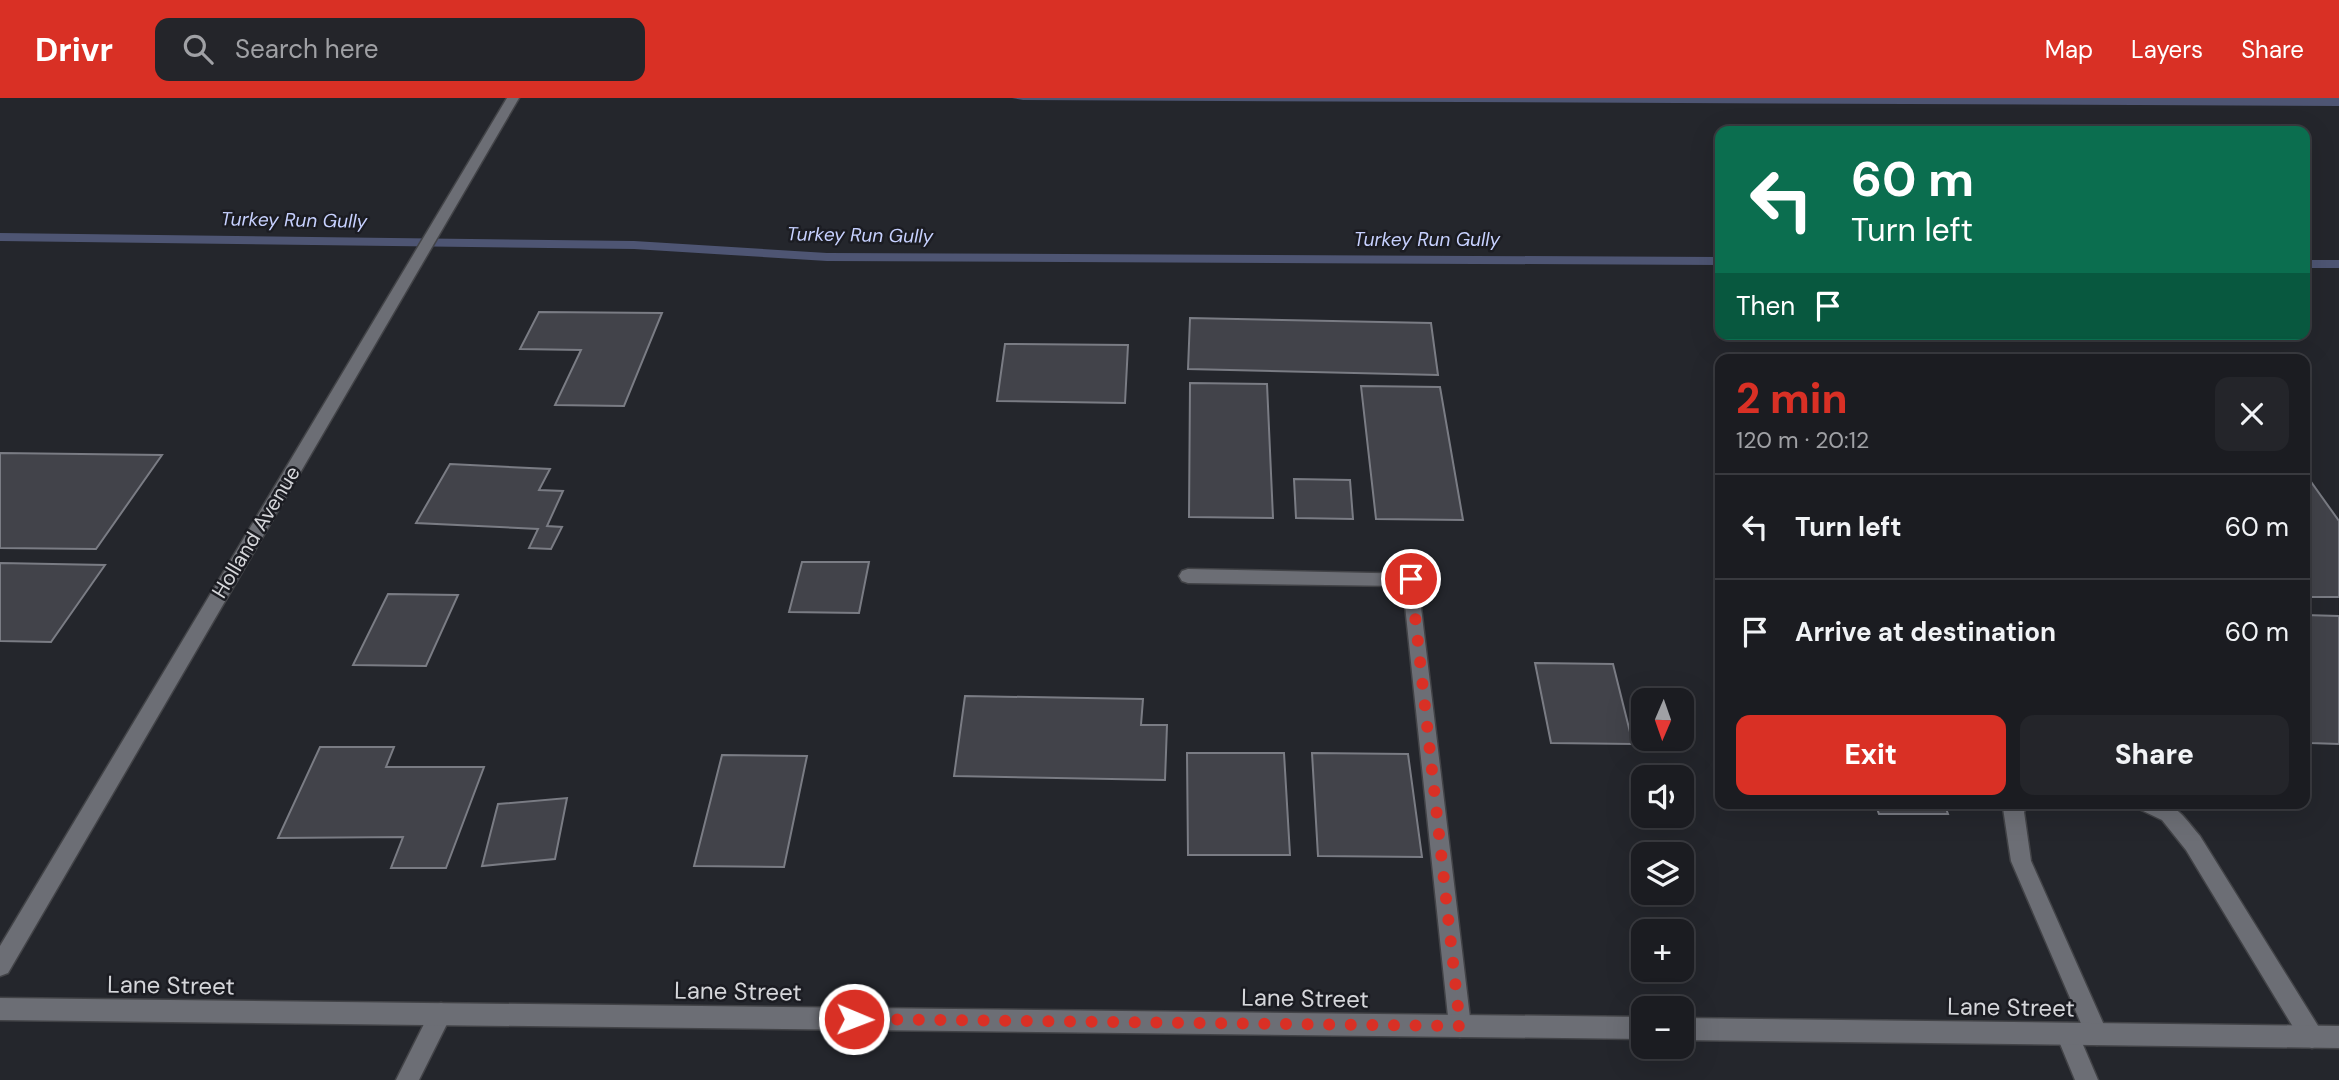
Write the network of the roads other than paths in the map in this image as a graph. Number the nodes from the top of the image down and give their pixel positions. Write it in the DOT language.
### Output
graph roads {
  1 [pos="513,98"];
  2 [pos="1188,576"];
  3 [pos="2014,809"];
  4 [pos="2159,809"];
  5 [pos="0,966"];
  6 [pos="0,1009"];
  7 [pos="441,1014"];
  8 [pos="1460,1026"];
  9 [pos="1631,1028"];
  10 [pos="1694,1029"];
  11 [pos="2067,1034"];
  12 [pos="2097,1034"];
  13 [pos="2312,1037"];
  14 [pos="2339,1037"];
  15 [pos="407,1080"];
  16 [pos="2087,1080"];
  1 -- 5 [label="street, Holland Avenue"];
  2 -- 8 [label="street"];
  3 -- 12 [label="street"];
  4 -- 13 [label="street"];
  6 -- 7 [label="street, Lane Street"];
  7 -- 8 [label="street, Lane Street"];
  7 -- 15 [label="street"];
  8 -- 9 [label="street, Lane Street"];
  10 -- 11 [label="street, Lane Street"];
  11 -- 12 [label="street, Lane Street"];
  11 -- 16 [label="street"];
  12 -- 13 [label="street, Lane Street"];
  13 -- 14 [label="street, Lane Street"];
}
